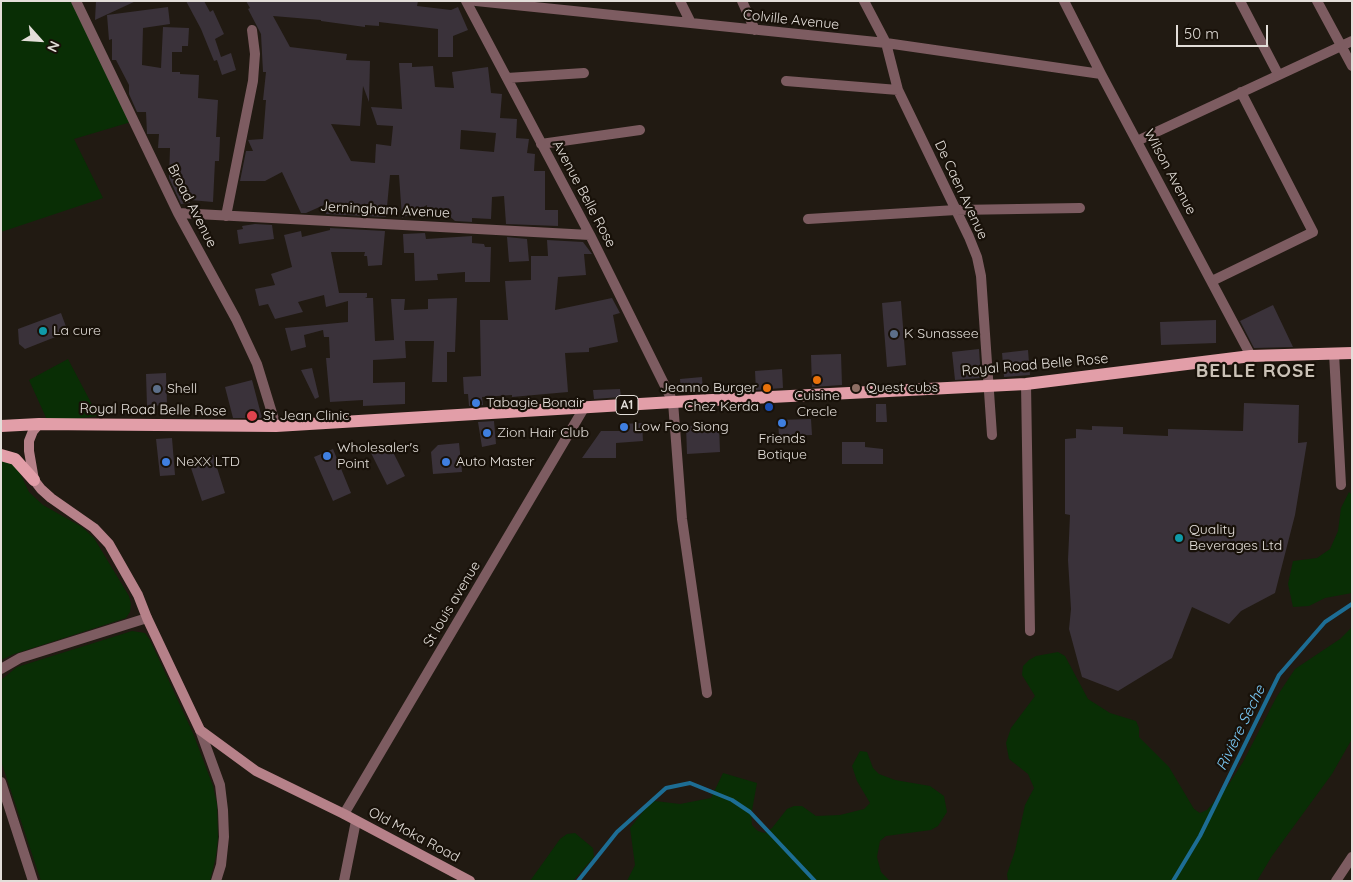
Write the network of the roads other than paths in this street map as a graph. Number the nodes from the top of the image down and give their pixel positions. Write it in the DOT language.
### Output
graph roads {
  1 [pos="76,1"];
  2 [pos="466,1"];
  3 [pos="476,1"];
  4 [pos="680,1"];
  5 [pos="742,1"];
  6 [pos="864,1"];
  7 [pos="1064,1"];
  8 [pos="1240,1"];
  9 [pos="1317,1"];
  10 [pos="691,23"];
  11 [pos="252,30"];
  12 [pos="755,30"];
  13 [pos="1352,41"];
  14 [pos="886,43"];
  15 [pos="1341,46"];
  16 [pos="1352,66"];
  17 [pos="584,73"];
  18 [pos="1101,74"];
  19 [pos="1278,74"];
  20 [pos="507,78"];
  21 [pos="786,81"];
  22 [pos="898,90"];
  23 [pos="1241,92"];
  24 [pos="640,130"];
  25 [pos="1138,140"];
  26 [pos="542,144"];
  27 [pos="1080,208"];
  28 [pos="956,210"];
  29 [pos="178,213"];
  30 [pos="226,216"];
  31 [pos="808,218"];
  32 [pos="590,234"];
  33 [pos="1212,281"];
  34 [pos="1334,353"];
  35 [pos="1352,353"];
  36 [pos="1251,356"];
  37 [pos="1026,384"];
  38 [pos="989,386"];
  39 [pos="673,402"];
  40 [pos="584,408"];
  41 [pos="39,424"];
  42 [pos="1,426"];
  43 [pos="276,426"];
  44 [pos="992,435"];
  45 [pos="1,455"];
  46 [pos="34,480"];
  47 [pos="1341,485"];
  48 [pos="147,618"];
  49 [pos="1030,631"];
  50 [pos="1,670"];
  51 [pos="707,693"];
  52 [pos="200,730"];
  53 [pos="1,782"];
  54 [pos="344,814"];
  55 [pos="356,820"];
  56 [pos="1352,857"];
  57 [pos="467,880"];
  58 [pos="33,881"];
  59 [pos="216,881"];
  60 [pos="344,881"];
  61 [pos="1336,881"];
  1 -- 29 [label="street, Broad Avenue"];
  2 -- 20 [label="street, Avenue Belle Rose"];
  3 -- 10 [label="street, Colville Avenue"];
  4 -- 10 [label="street"];
  5 -- 12 [label="street"];
  6 -- 14 [label="street, De Caen Avenue"];
  7 -- 18 [label="street, Wilson Avenue"];
  8 -- 19 [label="street"];
  9 -- 15 [label="street"];
  10 -- 12 [label="street, Colville Avenue"];
  11 -- 30 [label="street"];
  12 -- 14 [label="street, Colville Avenue"];
  13 -- 15 [label="street"];
  14 -- 18 [label="street, Colville Avenue"];
  14 -- 22 [label="street, De Caen Avenue"];
  15 -- 16 [label="street"];
  15 -- 19 [label="street"];
  17 -- 20 [label="street"];
  18 -- 25 [label="street, Wilson Avenue"];
  19 -- 23 [label="street"];
  20 -- 26 [label="street, Avenue Belle Rose"];
  21 -- 22 [label="street"];
  22 -- 28 [label="street, De Caen Avenue"];
  23 -- 25 [label="street"];
  23 -- 33 [label="street"];
  24 -- 26 [label="street"];
  25 -- 33 [label="street, Wilson Avenue"];
  26 -- 32 [label="street, Avenue Belle Rose"];
  27 -- 28 [label="street"];
  28 -- 31 [label="street"];
  28 -- 38 [label="street, De Caen Avenue"];
  29 -- 30 [label="street, Jerningham Avenue"];
  29 -- 43 [label="street, Broad Avenue"];
  30 -- 32 [label="street, Jerningham Avenue"];
  32 -- 39 [label="street, Avenue Belle Rose"];
  33 -- 36 [label="street, Wilson Avenue"];
  34 -- 35 [label="main road, Royal Road Belle Rose / A1"];
  34 -- 36 [label="main road, Royal Road Belle Rose / A1"];
  34 -- 47 [label="street"];
  36 -- 37 [label="main road, Royal Road Belle Rose / A1"];
  37 -- 38 [label="main road, Royal Road Belle Rose / A1"];
  37 -- 49 [label="street"];
  38 -- 39 [label="main road, Royal Road Belle Rose / A1"];
  38 -- 44 [label="street, De Caen Avenue"];
  39 -- 40 [label="main road, Royal Road Belle Rose / A1"];
  39 -- 51 [label="street"];
  40 -- 43 [label="main road, Royal Road Belle Rose / A1"];
  40 -- 54 [label="street, St louis avenue"];
  41 -- 42 [label="main road, Royal Road Belle Rose / A1"];
  41 -- 43 [label="main road, Royal Road Belle Rose / A1"];
  41 -- 46 [label="street"];
  45 -- 46 [label="main road"];
  46 -- 48 [label="street"];
  48 -- 50 [label="street"];
  48 -- 52 [label="street"];
  52 -- 54 [label="street, Old Moka Road"];
  52 -- 59 [label="street"];
  53 -- 58 [label="street"];
  54 -- 55 [label="street, Old Moka Road"];
  55 -- 57 [label="street, Old Moka Road"];
  55 -- 60 [label="street"];
  56 -- 61 [label="street"];
}
